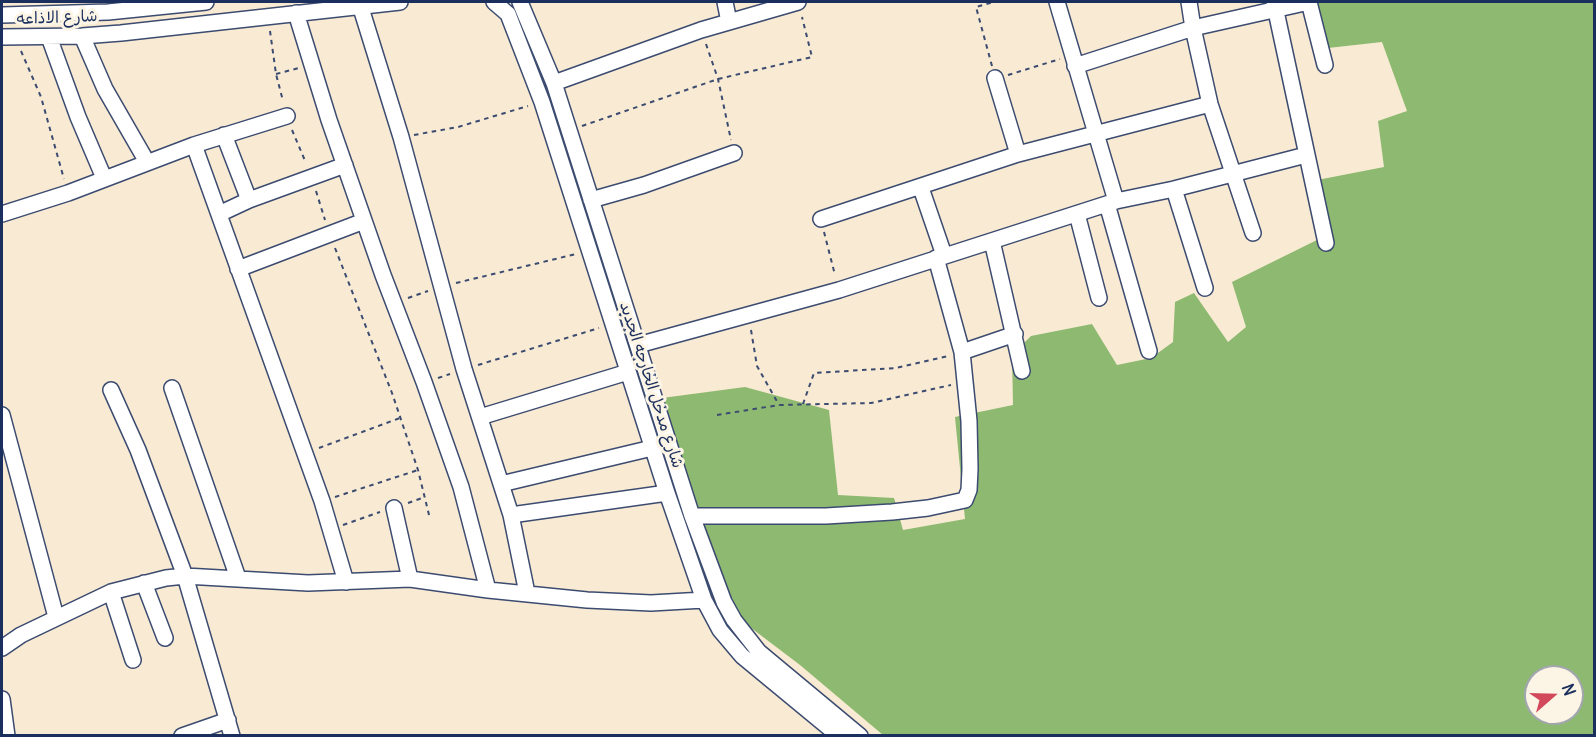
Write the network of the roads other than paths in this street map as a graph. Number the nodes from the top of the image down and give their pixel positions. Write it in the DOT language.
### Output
graph roads {
  1 [pos="206,2"];
  2 [pos="400,2"];
  3 [pos="494,2"];
  4 [pos="520,2"];
  5 [pos="725,2"];
  6 [pos="798,2"];
  7 [pos="1057,2"];
  8 [pos="1189,2"];
  9 [pos="360,5"];
  10 [pos="1275,5"];
  11 [pos="72,7"];
  12 [pos="108,7"];
  13 [pos="11,11"];
  14 [pos="296,13"];
  15 [pos="729,22"];
  16 [pos="1193,28"];
  17 [pos="77,36"];
  18 [pos="49,37"];
  19 [pos="8,38"];
  20 [pos="1073,61"];
  21 [pos="1324,65"];
  22 [pos="995,78"];
  23 [pos="554,83"];
  24 [pos="1210,104"];
  25 [pos="287,116"];
  26 [pos="1097,133"];
  27 [pos="224,135"];
  28 [pos="194,145"];
  29 [pos="734,153"];
  30 [pos="1018,154"];
  31 [pos="1306,155"];
  32 [pos="147,162"];
  33 [pos="345,165"];
  34 [pos="1235,173"];
  35 [pos="104,178"];
  36 [pos="921,188"];
  37 [pos="1174,189"];
  38 [pos="249,200"];
  39 [pos="591,200"];
  40 [pos="1112,203"];
  41 [pos="2,214"];
  42 [pos="219,214"];
  43 [pos="1077,214"];
  44 [pos="821,219"];
  45 [pos="364,221"];
  46 [pos="1253,233"];
  47 [pos="992,241"];
  48 [pos="1326,243"];
  49 [pos="940,257"];
  50 [pos="238,269"];
  51 [pos="1205,288"];
  52 [pos="1099,298"];
  53 [pos="1015,334"];
  54 [pos="638,345"];
  55 [pos="1149,351"];
  56 [pos="962,352"];
  57 [pos="1022,371"];
  58 [pos="628,372"];
  59 [pos="172,388"];
  60 [pos="111,390"];
  61 [pos="2,415"];
  62 [pos="480,417"];
  63 [pos="652,448"];
  64 [pos="501,484"];
  65 [pos="667,493"];
  66 [pos="394,508"];
  67 [pos="511,515"];
  68 [pos="692,516"];
  69 [pos="185,576"];
  70 [pos="238,578"];
  71 [pos="411,579"];
  72 [pos="346,582"];
  73 [pos="144,583"];
  74 [pos="488,590"];
  75 [pos="111,592"];
  76 [pos="527,594"];
  77 [pos="704,600"];
  78 [pos="56,617"];
  79 [pos="165,638"];
  80 [pos="2,648"];
  81 [pos="133,660"];
  82 [pos="2,699"];
  83 [pos="228,720"];
  84 [pos="7,735"];
  85 [pos="182,735"];
  86 [pos="232,735"];
  87 [pos="839,735"];
  88 [pos="860,735"];
  1 -- 12 [label="street, شارع الاذاعه"];
  2 -- 9 [label="street, شارع الاذاعه"];
  3 -- 58 [label="street, شارع مدخل الخارجه الجديد"];
  4 -- 23 [label="street, شارع مدخل الخارجه الجديد"];
  5 -- 15 [label="street"];
  6 -- 15 [label="street"];
  7 -- 20 [label="street"];
  8 -- 16 [label="street"];
  9 -- 14 [label="street, شارع الاذاعه"];
  9 -- 62 [label="street"];
  10 -- 16 [label="street"];
  10 -- 21 [label="street"];
  10 -- 31 [label="street"];
  11 -- 12 [label="street, شارع الاذاعه"];
  11 -- 13 [label="street, شارع الاذاعه"];
  11 -- 17 [label="street"];
  14 -- 17 [label="street, شارع الاذاعه"];
  14 -- 33 [label="street"];
  15 -- 23 [label="street"];
  16 -- 20 [label="street"];
  16 -- 24 [label="street"];
  17 -- 18 [label="street, شارع الاذاعه"];
  17 -- 32 [label="street"];
  18 -- 19 [label="street, شارع الاذاعه"];
  18 -- 35 [label="street"];
  20 -- 26 [label="street"];
  22 -- 30 [label="street"];
  23 -- 39 [label="street, شارع مدخل الخارجه الجديد"];
  24 -- 26 [label="street"];
  24 -- 34 [label="street"];
  25 -- 27 [label="street"];
  26 -- 30 [label="street"];
  26 -- 40 [label="street"];
  27 -- 28 [label="street"];
  27 -- 38 [label="street"];
  28 -- 32 [label="street"];
  28 -- 42 [label="street"];
  29 -- 39 [label="street"];
  30 -- 36 [label="street"];
  31 -- 34 [label="street"];
  31 -- 48 [label="street"];
  32 -- 35 [label="street"];
  33 -- 38 [label="street"];
  33 -- 45 [label="street"];
  34 -- 37 [label="street"];
  34 -- 46 [label="street"];
  35 -- 41 [label="street"];
  36 -- 44 [label="street"];
  36 -- 49 [label="street"];
  37 -- 40 [label="street"];
  37 -- 51 [label="street"];
  38 -- 42 [label="street"];
  39 -- 54 [label="street, شارع مدخل الخارجه الجديد"];
  40 -- 43 [label="street"];
  40 -- 55 [label="street"];
  42 -- 50 [label="street"];
  43 -- 47 [label="street"];
  43 -- 52 [label="street"];
  45 -- 50 [label="street"];
  45 -- 74 [label="street"];
  47 -- 49 [label="street"];
  47 -- 53 [label="street"];
  49 -- 54 [label="street"];
  49 -- 56 [label="street"];
  50 -- 72 [label="street"];
  53 -- 56 [label="street"];
  53 -- 57 [label="street"];
  54 -- 68 [label="street, شارع مدخل الخارجه الجديد"];
  56 -- 68 [label="street"];
  58 -- 62 [label="street"];
  58 -- 63 [label="street, شارع مدخل الخارجه الجديد"];
  59 -- 70 [label="street"];
  60 -- 69 [label="street"];
  61 -- 78 [label="street"];
  62 -- 64 [label="street"];
  63 -- 64 [label="street"];
  63 -- 65 [label="street, شارع مدخل الخارجه الجديد"];
  64 -- 67 [label="street"];
  65 -- 67 [label="street"];
  65 -- 77 [label="street, شارع مدخل الخارجه الجديد"];
  66 -- 71 [label="street"];
  67 -- 76 [label="street"];
  68 -- 88 [label="street, شارع مدخل الخارجه الجديد"];
  69 -- 70 [label="street"];
  69 -- 73 [label="street"];
  69 -- 83 [label="street"];
  70 -- 72 [label="street"];
  71 -- 72 [label="street"];
  71 -- 74 [label="street"];
  73 -- 75 [label="street"];
  73 -- 79 [label="street"];
  74 -- 76 [label="street"];
  75 -- 78 [label="street"];
  75 -- 81 [label="street"];
  76 -- 77 [label="street"];
  77 -- 87 [label="street, شارع مدخل الخارجه الجديد"];
  78 -- 80 [label="street"];
  82 -- 84 [label="street"];
  83 -- 85 [label="street"];
  83 -- 86 [label="street"];
}
